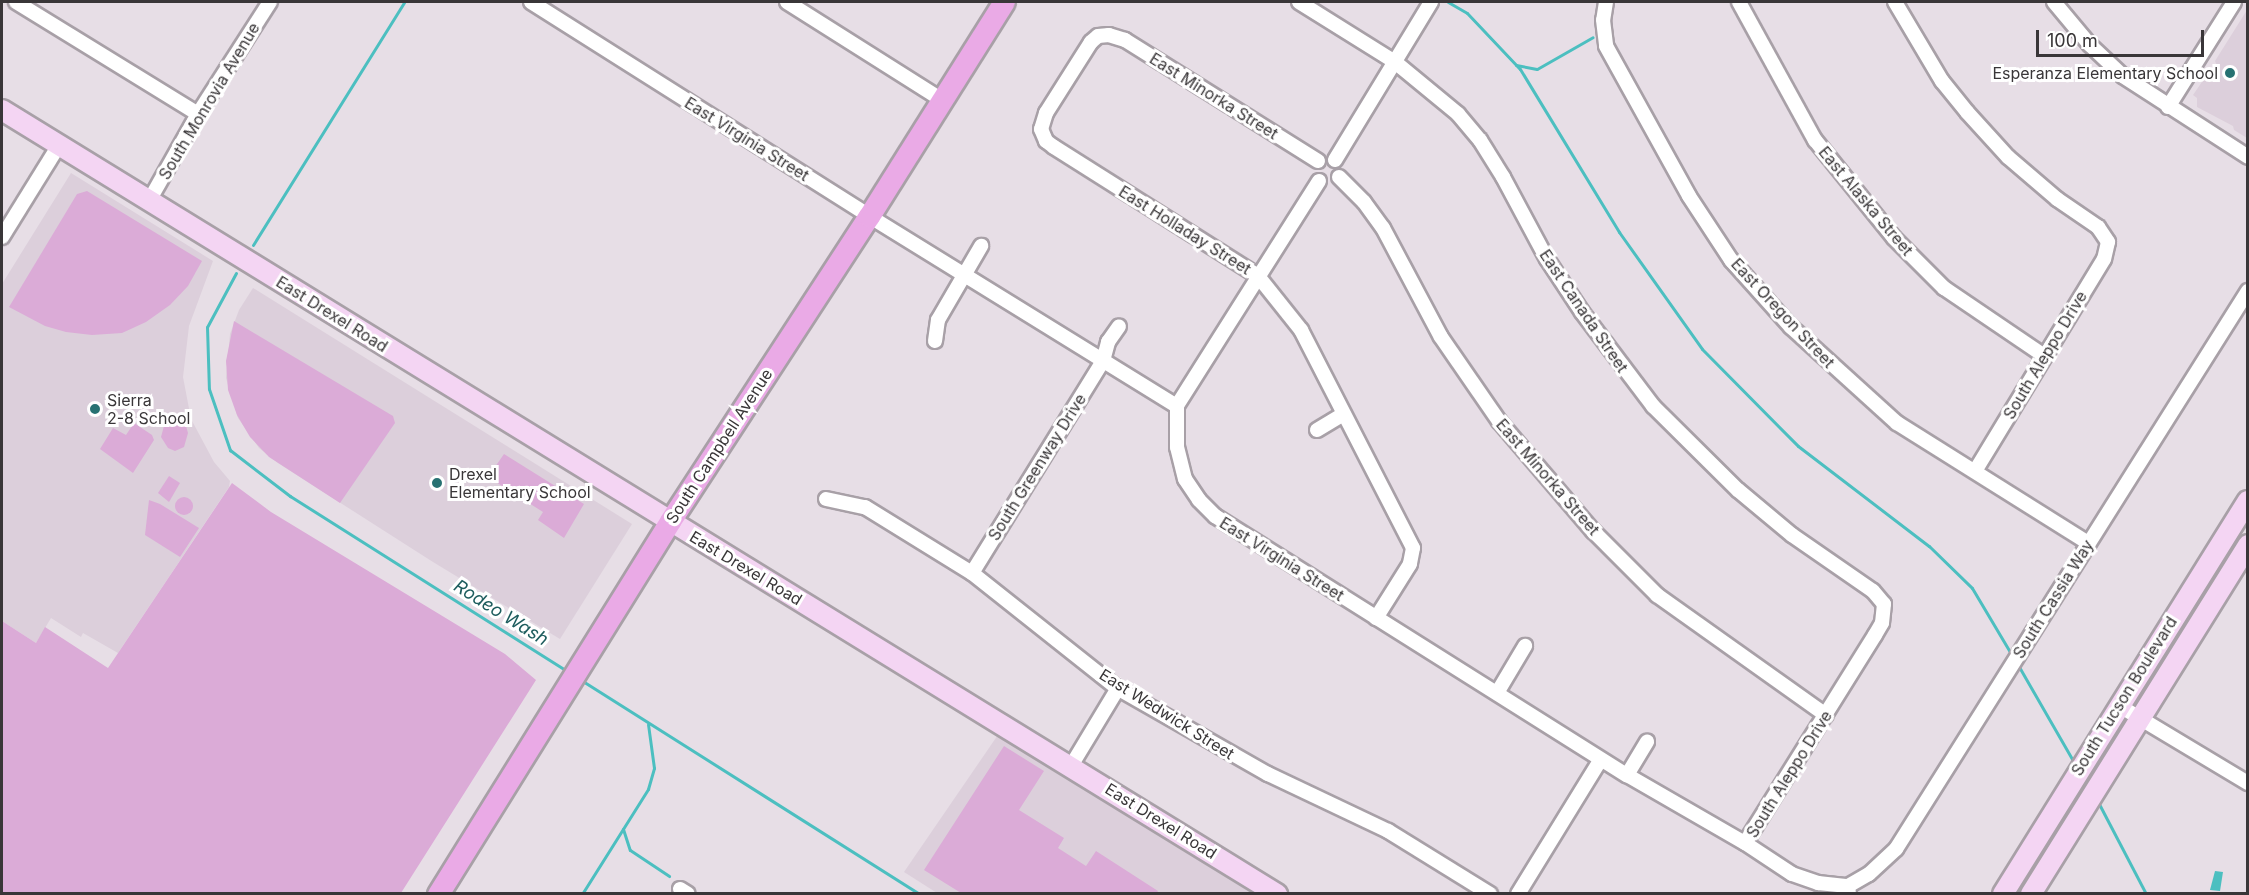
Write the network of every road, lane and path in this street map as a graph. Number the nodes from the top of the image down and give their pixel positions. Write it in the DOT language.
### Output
graph roads {
  1 [pos="16,2"];
  2 [pos="270,2"];
  3 [pos="531,2"];
  4 [pos="787,2"];
  5 [pos="1004,2"];
  6 [pos="1299,2"];
  7 [pos="1431,2"];
  8 [pos="1606,2"];
  9 [pos="1739,2"];
  10 [pos="1895,2"];
  11 [pos="2054,2"];
  12 [pos="2234,2"];
  13 [pos="1395,62"];
  14 [pos="942,100"];
  15 [pos="2168,107"];
  16 [pos="2,110"];
  17 [pos="198,114"];
  18 [pos="1041,129"];
  19 [pos="59,145"];
  20 [pos="2247,157"];
  21 [pos="1335,160"];
  22 [pos="1318,161"];
  23 [pos="1339,177"];
  24 [pos="1318,181"];
  25 [pos="149,201"];
  26 [pos="869,216"];
  27 [pos="2,237"];
  28 [pos="981,246"];
  29 [pos="964,275"];
  30 [pos="1258,276"];
  31 [pos="2247,291"];
  32 [pos="1119,326"];
  33 [pos="935,341"];
  34 [pos="2043,356"];
  35 [pos="1103,360"];
  36 [pos="1177,406"];
  37 [pos="1344,414"];
  38 [pos="1317,430"];
  39 [pos="1975,471"];
  40 [pos="826,499"];
  41 [pos="2247,501"];
  42 [pos="670,521"];
  43 [pos="2088,543"];
  44 [pos="2247,545"];
  45 [pos="972,573"];
  46 [pos="1888,609"];
  47 [pos="1376,618"];
  48 [pos="1525,646"];
  49 [pos="1118,688"];
  50 [pos="1497,693"];
  51 [pos="2118,705"];
  52 [pos="1826,715"];
  53 [pos="2138,718"];
  54 [pos="1647,742"];
  55 [pos="1601,759"];
  56 [pos="1071,766"];
  57 [pos="1627,775"];
  58 [pos="2247,783"];
  59 [pos="1745,843"];
  60 [pos="1848,890"];
  61 [pos="438,894"];
  62 [pos="1277,894"];
  63 [pos="1490,894"];
  64 [pos="1518,894"];
  65 [pos="2003,894"];
  66 [pos="2031,894"];
  1 -- 17 [label="street"];
  2 -- 17 [label="street, South Monrovia Avenue"];
  3 -- 26 [label="street, East Virginia Street"];
  4 -- 14 [label="street"];
  5 -- 14 [label="main road, South Campbell Avenue"];
  6 -- 13 [label="street, East Canada Street"];
  7 -- 13 [label="street"];
  8 -- 39 [label="street, East Oregon Street"];
  9 -- 34 [label="street, East Alaska Street"];
  10 -- 34 [label="street, South Aleppo Drive"];
  11 -- 15 [label="street"];
  12 -- 15 [label="street"];
  13 -- 21 [label="street"];
  13 -- 46 [label="street, East Canada Street"];
  14 -- 26 [label="main road, South Campbell Avenue"];
  15 -- 20 [label="street"];
  16 -- 19 [label="street, East Drexel Road"];
  17 -- 25 [label="street, South Monrovia Avenue"];
  18 -- 22 [label="street, East Minorka Street"];
  18 -- 30 [label="street, East Holladay Street"];
  19 -- 25 [label="street, East Drexel Road"];
  19 -- 27 [label="street"];
  21 -- 22 [label="street"];
  21 -- 23 [label="street"];
  22 -- 24 [label="street"];
  23 -- 24 [label="street"];
  23 -- 52 [label="street, East Minorka Street"];
  24 -- 30 [label="street"];
  25 -- 42 [label="street, East Drexel Road"];
  26 -- 29 [label="street, East Virginia Street"];
  26 -- 42 [label="main road, South Campbell Avenue"];
  28 -- 29 [label="street"];
  29 -- 33 [label="street"];
  29 -- 35 [label="street, East Virginia Street"];
  30 -- 36 [label="street"];
  30 -- 37 [label="street, East Holladay Street"];
  31 -- 43 [label="street, South Cassia Way"];
  32 -- 35 [label="street"];
  34 -- 39 [label="street, South Aleppo Drive"];
  35 -- 36 [label="street, East Virginia Street"];
  35 -- 45 [label="street, South Greenway Drive"];
  36 -- 47 [label="street, East Virginia Street"];
  37 -- 38 [label="street"];
  37 -- 47 [label="street, East Holladay Street"];
  39 -- 43 [label="street, East Oregon Street"];
  40 -- 45 [label="street, East Wedwick Street"];
  41 -- 51 [label="street, South Tucson Boulevard"];
  42 -- 56 [label="street, East Drexel Road"];
  42 -- 61 [label="main road, South Campbell Avenue"];
  43 -- 60 [label="street, South Cassia Way"];
  44 -- 53 [label="street, South Tucson Boulevard"];
  45 -- 49 [label="street, East Wedwick Street"];
  46 -- 52 [label="street, South Aleppo Drive"];
  47 -- 50 [label="street, East Virginia Street"];
  48 -- 50 [label="street"];
  49 -- 56 [label="street"];
  49 -- 63 [label="street, East Wedwick Street"];
  50 -- 55 [label="street, East Virginia Street"];
  51 -- 53 [label="street"];
  51 -- 65 [label="street, South Tucson Boulevard"];
  52 -- 59 [label="street, South Aleppo Drive"];
  53 -- 58 [label="street"];
  53 -- 66 [label="street, South Tucson Boulevard"];
  54 -- 57 [label="street"];
  55 -- 57 [label="street, East Virginia Street"];
  55 -- 64 [label="street"];
  56 -- 62 [label="street, East Drexel Road"];
  57 -- 59 [label="street, East Virginia Street"];
  59 -- 60 [label="street, East Virginia Street"];
}
